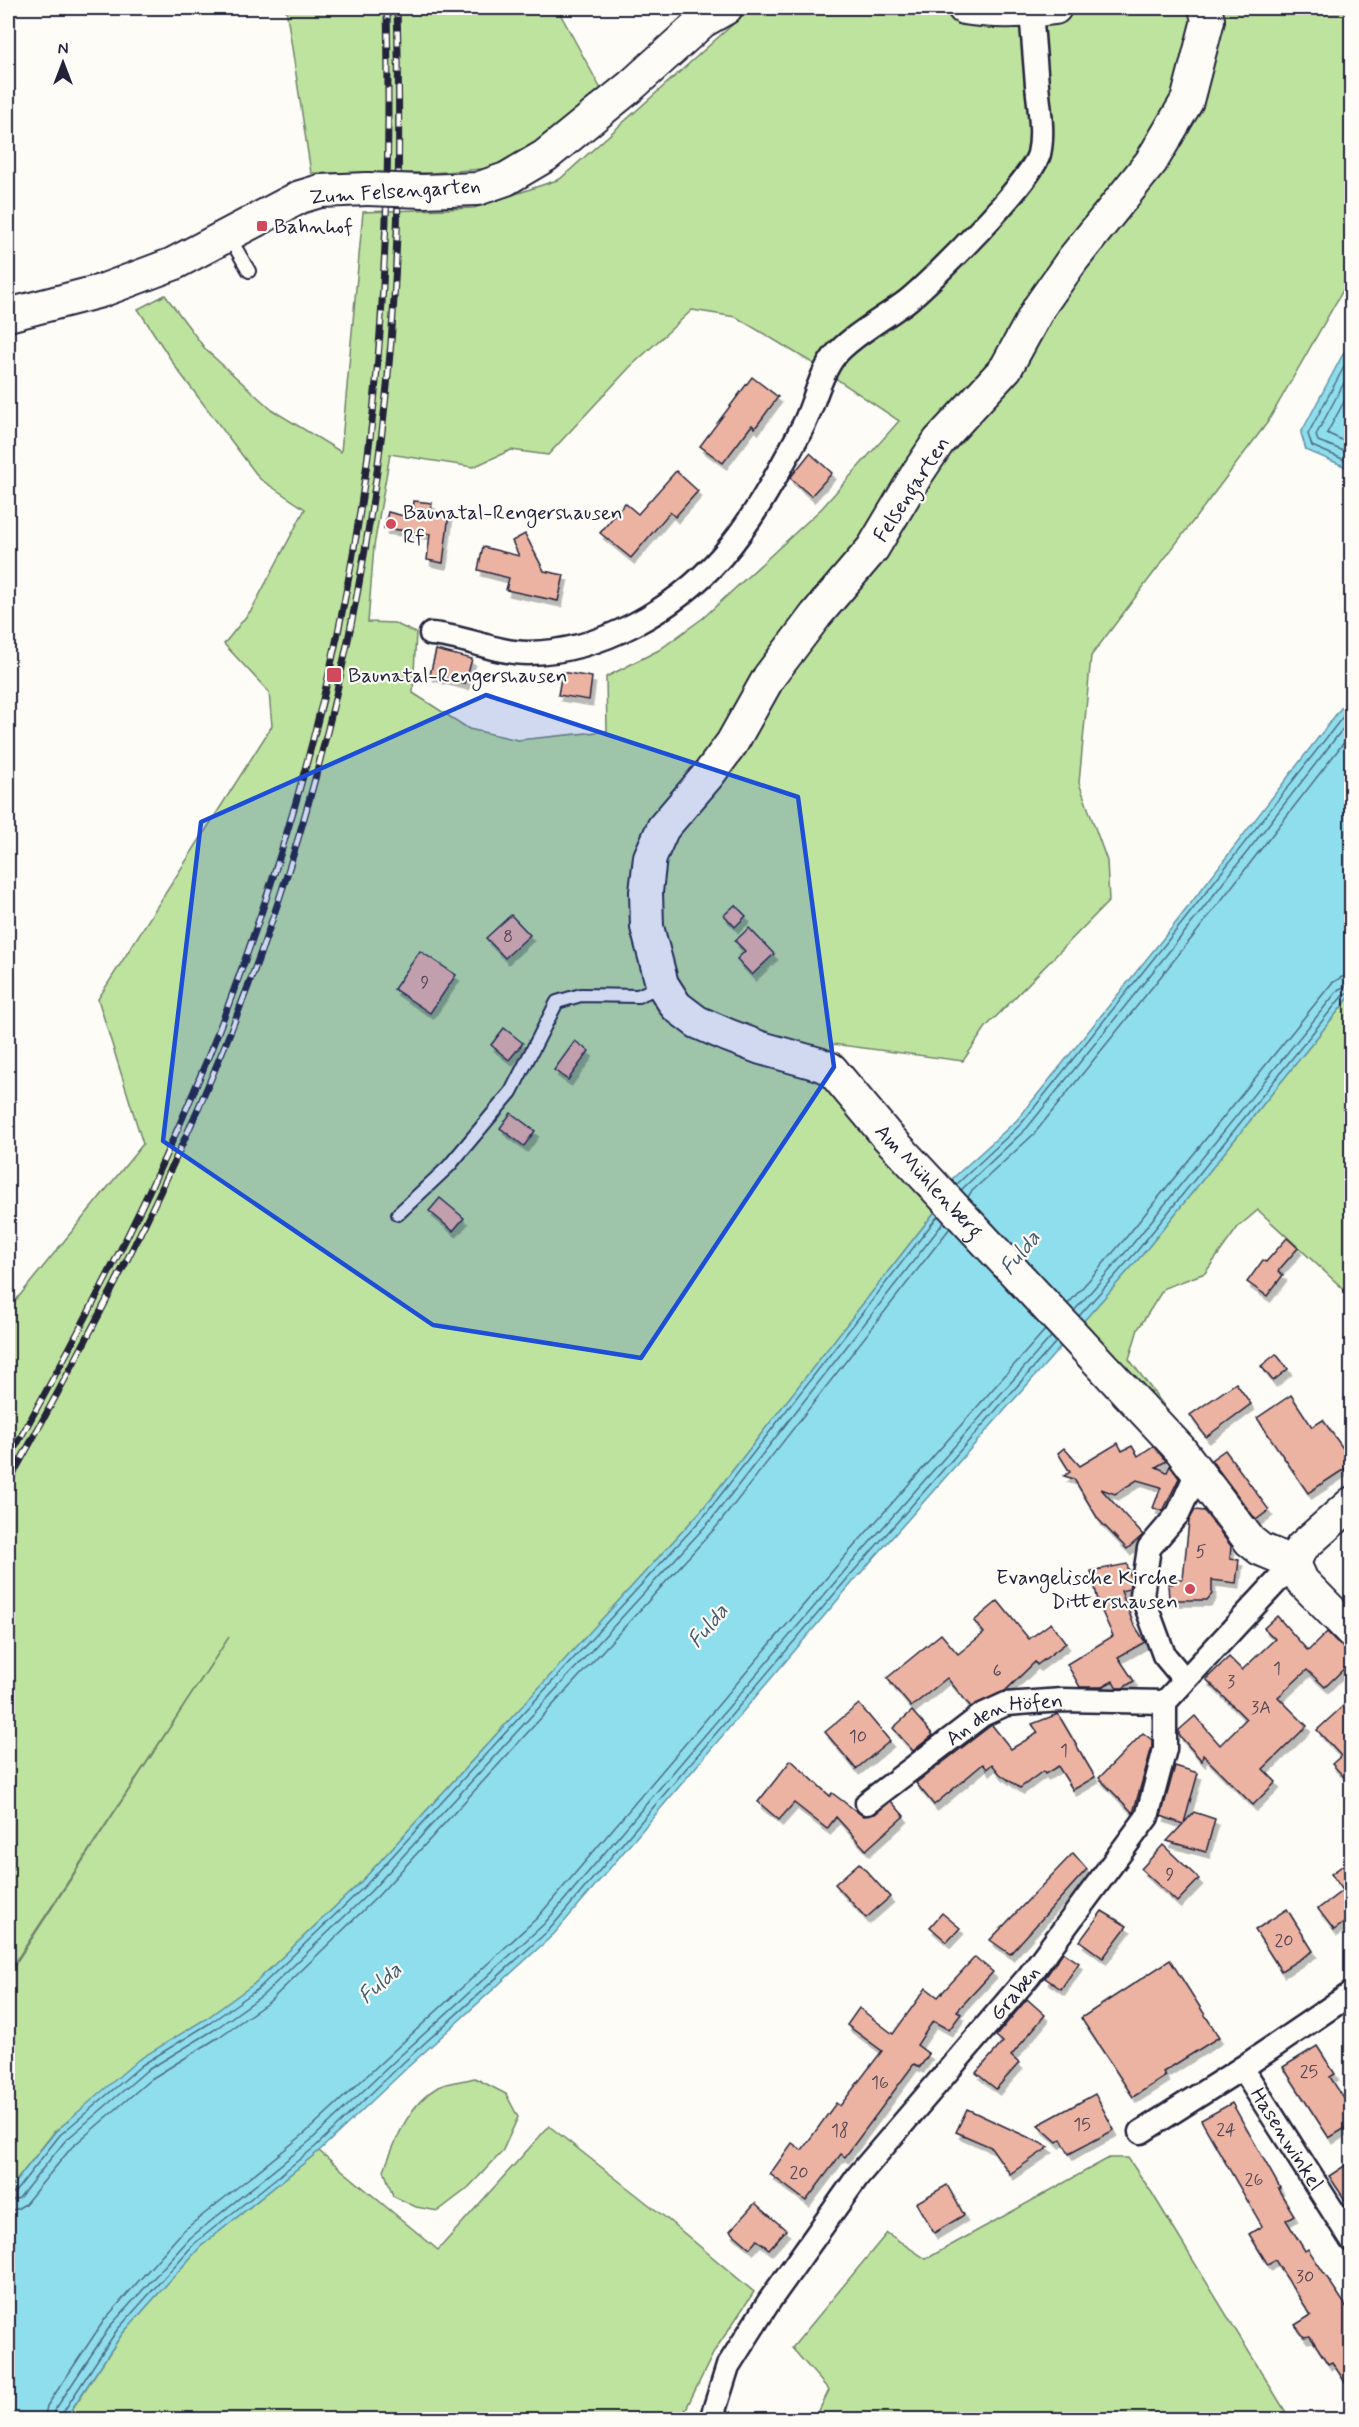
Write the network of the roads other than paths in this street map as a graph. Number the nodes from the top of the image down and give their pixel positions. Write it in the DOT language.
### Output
graph roads {
  1 [pos="726,8"];
  2 [pos="964,8"];
  3 [pos="1205,8"];
  4 [pos="1043,9"];
  5 [pos="227,234"];
  6 [pos="249,271"];
  7 [pos="8,315"];
  8 [pos="431,634"];
  9 [pos="651,942"];
  10 [pos="662,984"];
  11 [pos="398,1214"];
  12 [pos="1198,1470"];
  13 [pos="1352,1503"];
  14 [pos="1294,1563"];
  15 [pos="1352,1632"];
  16 [pos="1184,1679"];
  17 [pos="1165,1702"];
  18 [pos="867,1803"];
  19 [pos="1352,1993"];
  20 [pos="1242,2068"];
  21 [pos="1141,2133"];
  22 [pos="1352,2241"];
  23 [pos="711,2420"];
  1 -- 5 [label="street, Zum Felsengarten, bridge"];
  2 -- 4 [label="street"];
  3 -- 9 [label="street, Felsengarten"];
  4 -- 8 [label="street"];
  5 -- 6 [label="lane"];
  5 -- 7 [label="street, Zum Felsengarten"];
  9 -- 10 [label="street, Am Mühlenberg"];
  10 -- 11 [label="lane"];
  10 -- 12 [label="street, Am Mühlenberg"];
  12 -- 14 [label="street, Am Mühlenberg"];
  12 -- 16 [label="street"];
  13 -- 14 [label="street"];
  14 -- 15 [label="street"];
  14 -- 16 [label="street"];
  16 -- 17 [label="street"];
  17 -- 18 [label="street, An den Höfen"];
  17 -- 23 [label="street, Graben"];
  19 -- 20 [label="street, Hasenwinkel"];
  20 -- 21 [label="street, Hasenwinkel"];
  20 -- 22 [label="street, Hasenwinkel"];
}
